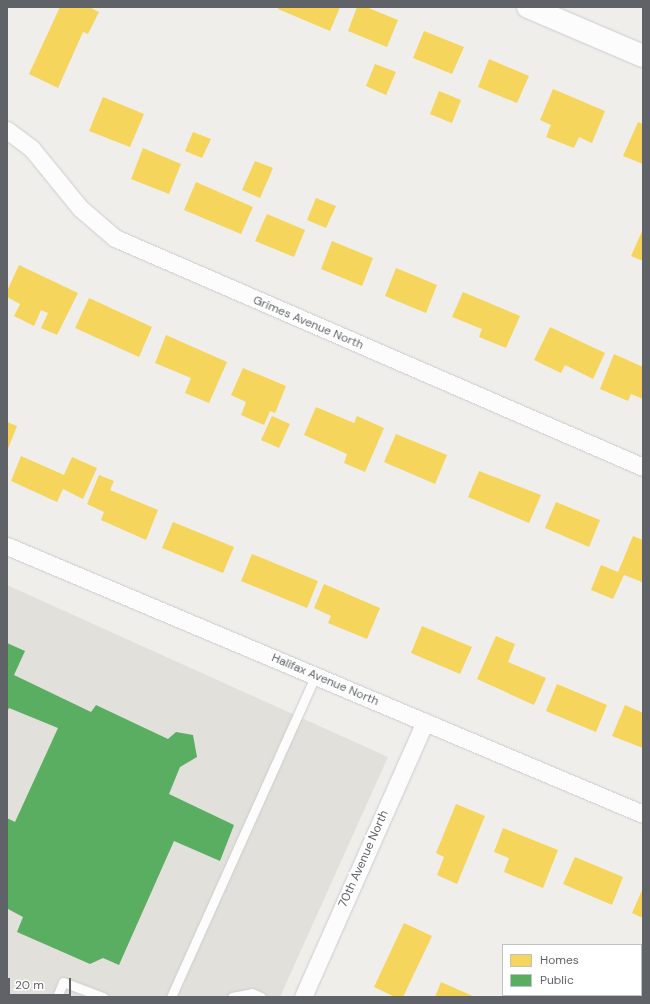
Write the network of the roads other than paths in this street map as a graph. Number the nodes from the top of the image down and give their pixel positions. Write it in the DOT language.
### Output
graph roads {
  1 [pos="528,7"];
  2 [pos="643,56"];
  3 [pos="7,130"];
  4 [pos="643,467"];
  5 [pos="8,550"];
  6 [pos="315,676"];
  7 [pos="425,722"];
  8 [pos="643,814"];
  9 [pos="57,997"];
  10 [pos="103,997"];
  11 [pos="171,997"];
  12 [pos="232,997"];
  13 [pos="261,997"];
  14 [pos="303,997"];
  1 -- 2 [label="street"];
  3 -- 4 [label="street, Grimes Avenue North"];
  5 -- 6 [label="street, Halifax Avenue North"];
  6 -- 7 [label="street, Halifax Avenue North"];
  6 -- 11 [label="lane"];
  7 -- 8 [label="street, Halifax Avenue North"];
  7 -- 14 [label="street, 70th Avenue North"];
  9 -- 10 [label="lane"];
  12 -- 13 [label="lane"];
}
